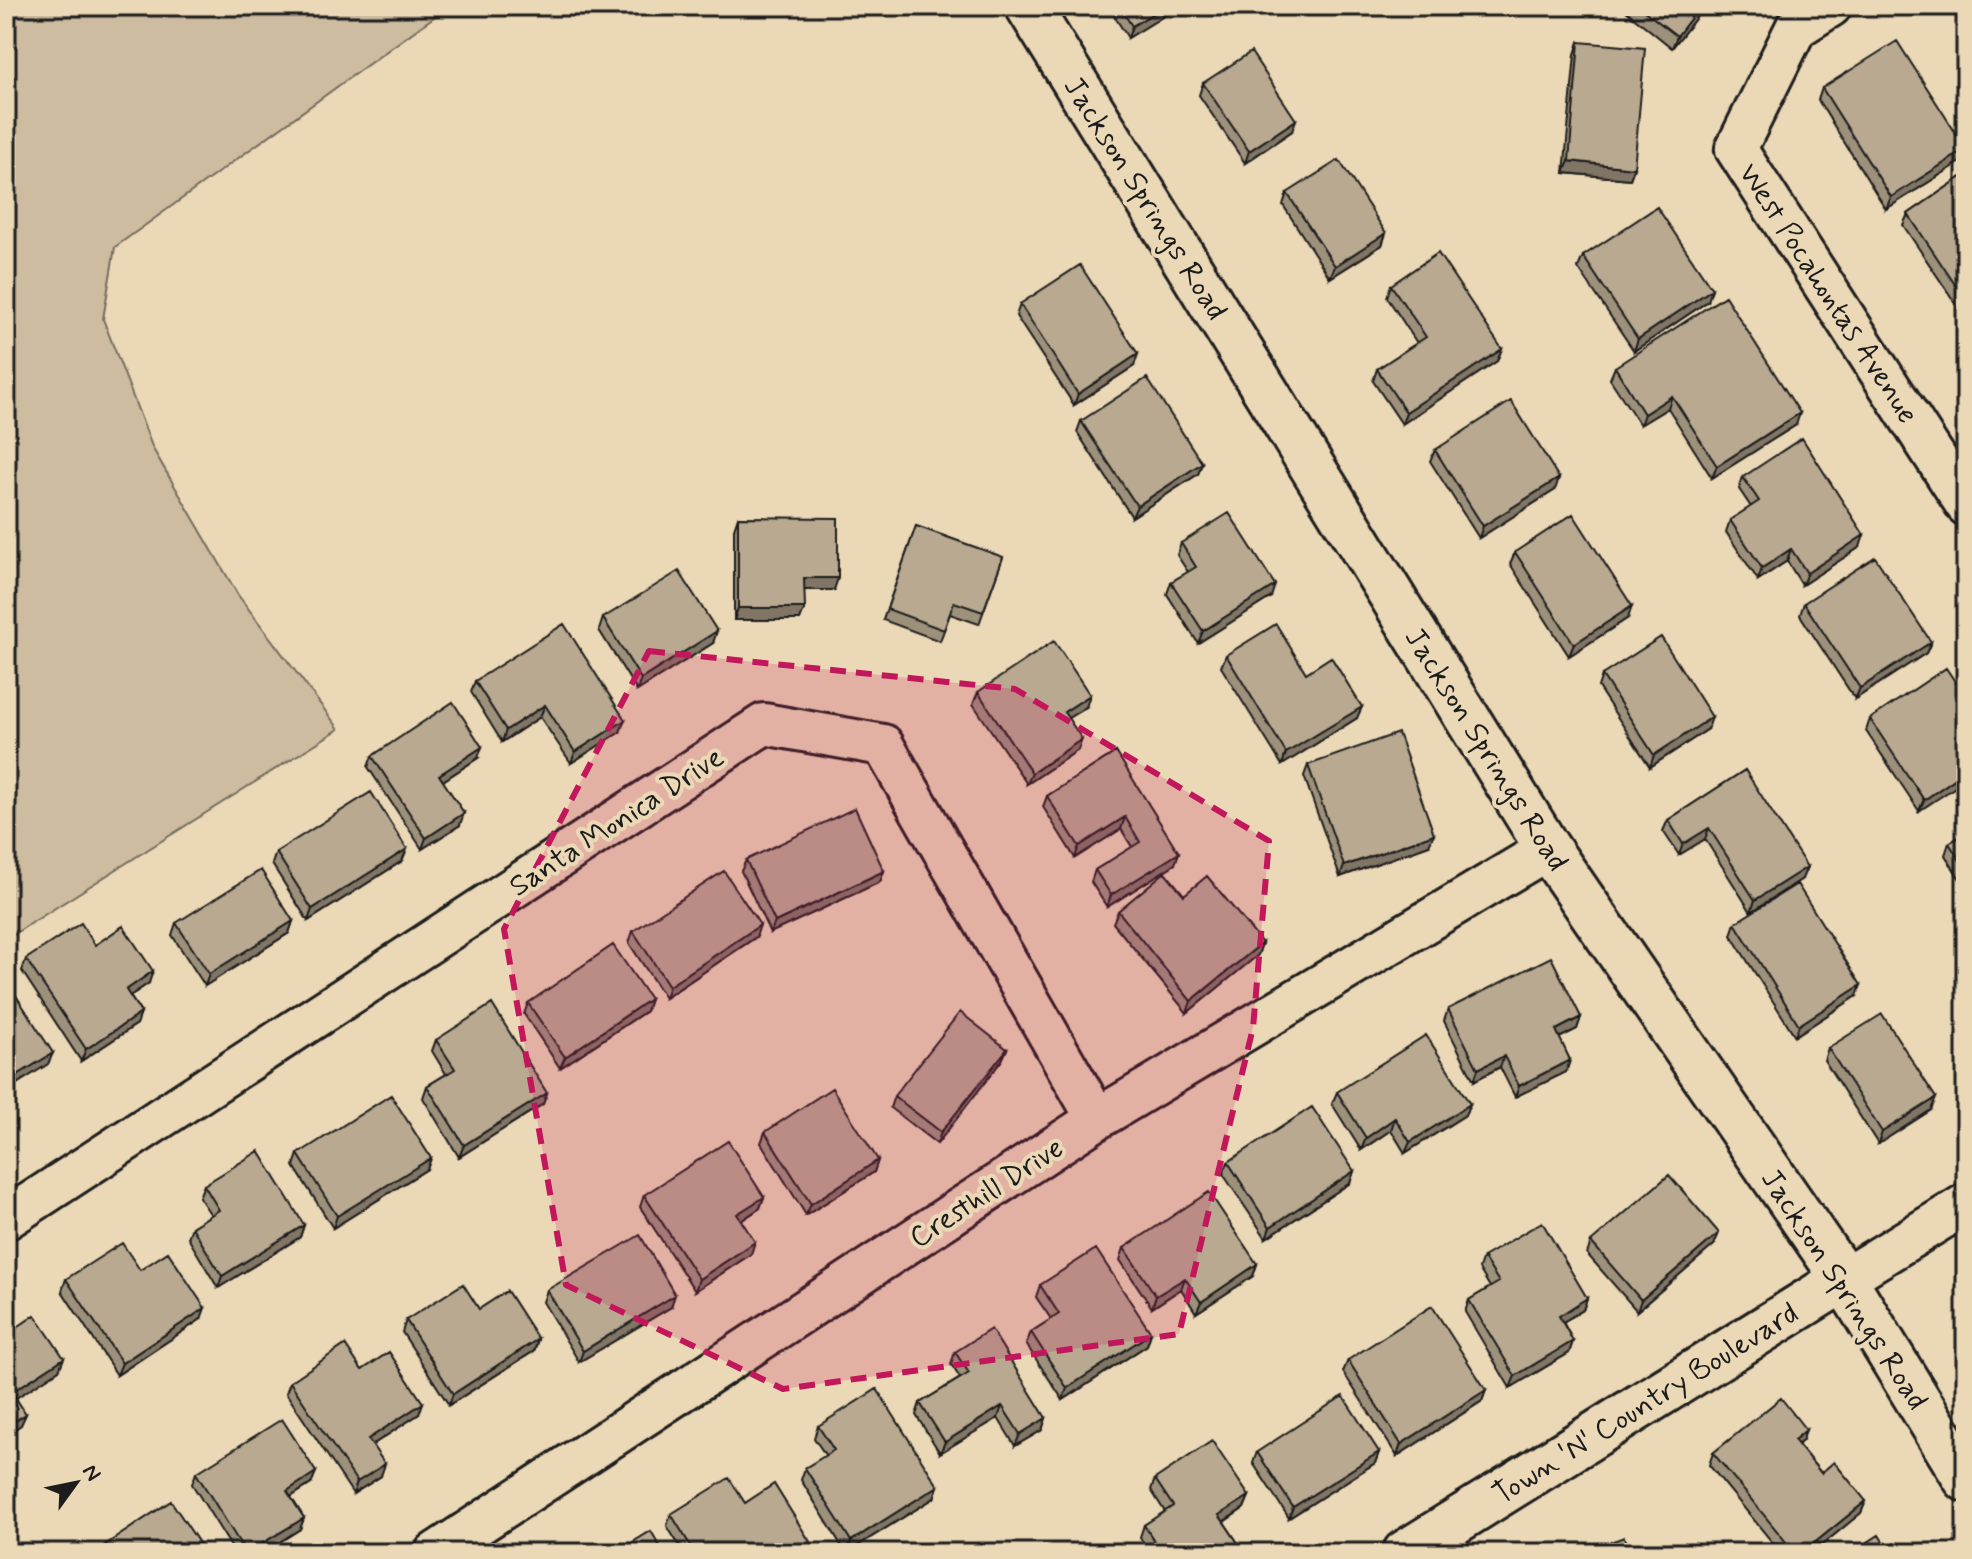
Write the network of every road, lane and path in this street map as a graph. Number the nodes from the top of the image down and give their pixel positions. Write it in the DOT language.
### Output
graph roads {
  1 [pos="1028,6"];
  2 [pos="1831,6"];
  3 [pos="1966,505"];
  4 [pos="1548,849"];
  5 [pos="1097,1119"];
  6 [pos="1966,1204"];
  7 [pos="6,1219"];
  8 [pos="1844,1279"];
  9 [pos="1966,1479"];
  10 [pos="435,1553"];
  11 [pos="1405,1553"];
  1 -- 4 [label="street, Jackson Springs Road"];
  2 -- 3 [label="street, West Pocahontas Avenue"];
  4 -- 5 [label="street, Cresthill Drive"];
  4 -- 8 [label="street, Jackson Springs Road"];
  5 -- 7 [label="street, Santa Monica Drive"];
  5 -- 10 [label="street, Cresthill Drive"];
  6 -- 8 [label="street, Town 'N' Country Boulevard"];
  8 -- 9 [label="street, Jackson Springs Road"];
  8 -- 11 [label="street, Town 'N' Country Boulevard"];
}
